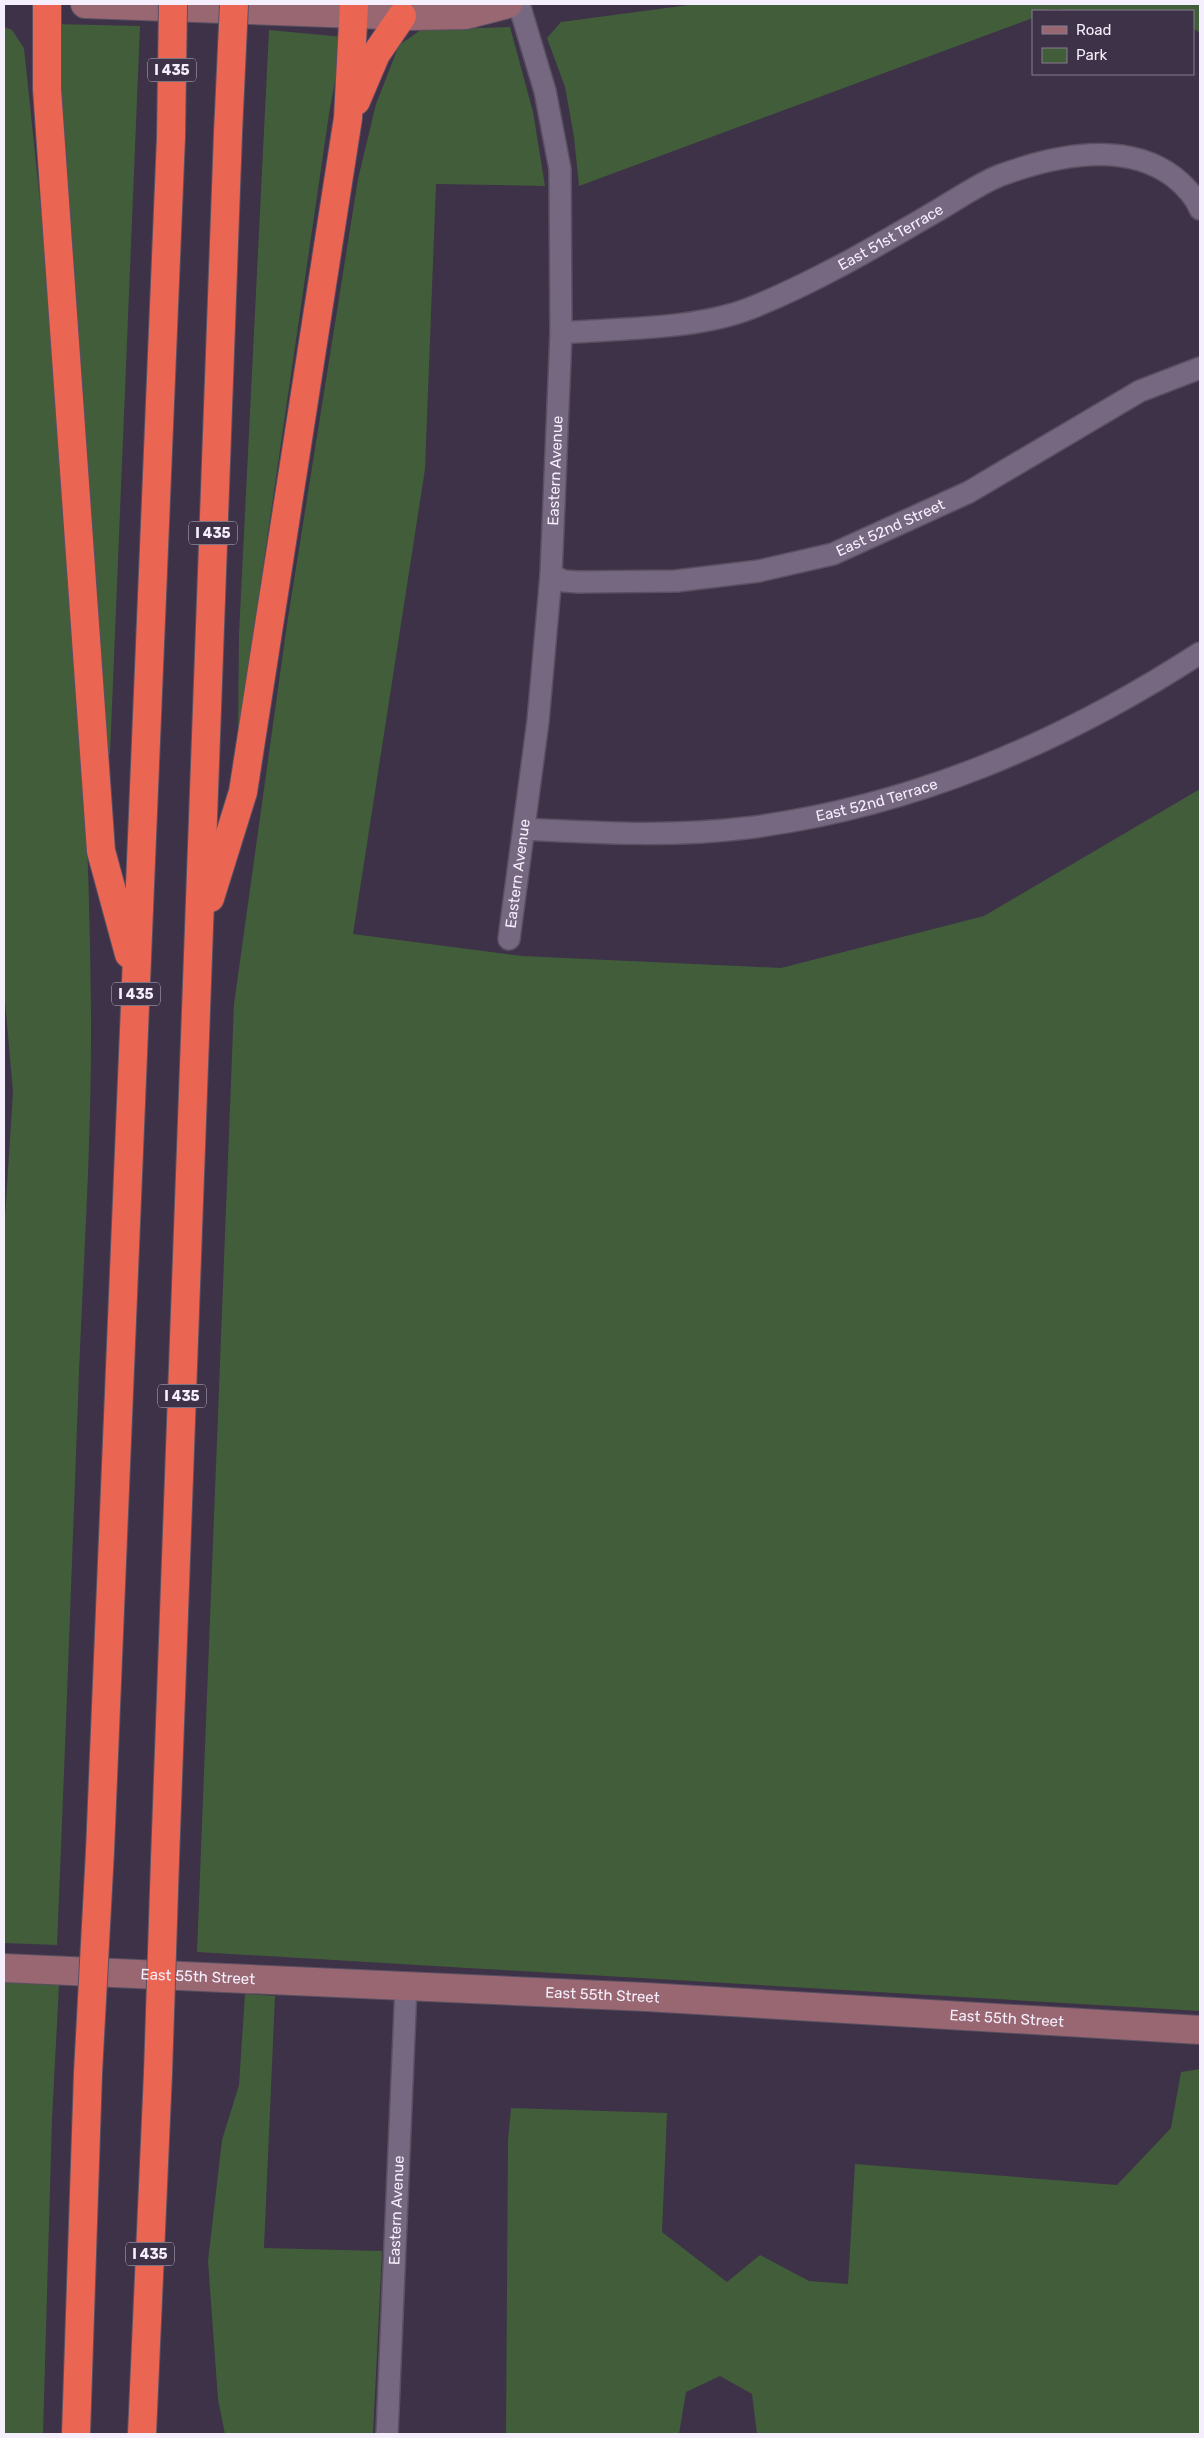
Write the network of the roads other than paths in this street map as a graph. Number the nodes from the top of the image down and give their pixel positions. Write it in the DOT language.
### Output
graph roads {
  1 [pos="47,4"];
  2 [pos="85,4"];
  3 [pos="173,4"];
  4 [pos="234,4"];
  5 [pos="508,4"];
  6 [pos="519,4"];
  7 [pos="353,9"];
  8 [pos="402,16"];
  9 [pos="348,118"];
  10 [pos="1200,209"];
  11 [pos="561,333"];
  12 [pos="1200,368"];
  13 [pos="551,575"];
  14 [pos="1200,653"];
  15 [pos="524,829"];
  16 [pos="199,932"];
  17 [pos="509,939"];
  18 [pos="136,981"];
  19 [pos="4,1968"];
  20 [pos="406,1987"];
  21 [pos="1200,2030"];
  22 [pos="76,2434"];
  23 [pos="142,2434"];
  24 [pos="387,2434"];
  1 -- 18 [label="highway"];
  2 -- 7 [label="street"];
  3 -- 18 [label="highway, I 435, bridge"];
  4 -- 16 [label="highway, I 435, bridge"];
  5 -- 8 [label="street"];
  6 -- 11 [label="street, Eastern Avenue"];
  7 -- 8 [label="street"];
  7 -- 9 [label="highway"];
  8 -- 9 [label="highway"];
  9 -- 16 [label="highway"];
  10 -- 11 [label="street, East 51st Terrace"];
  11 -- 13 [label="street, Eastern Avenue"];
  12 -- 13 [label="street, East 52nd Street"];
  13 -- 15 [label="street, Eastern Avenue"];
  14 -- 15 [label="street, East 52nd Terrace"];
  15 -- 17 [label="street, Eastern Avenue"];
  16 -- 23 [label="highway, I 435, bridge"];
  18 -- 22 [label="highway, I 435, bridge"];
  19 -- 20 [label="street, East 55th Street"];
  20 -- 21 [label="street, East 55th Street"];
  20 -- 24 [label="street, Eastern Avenue"];
}
